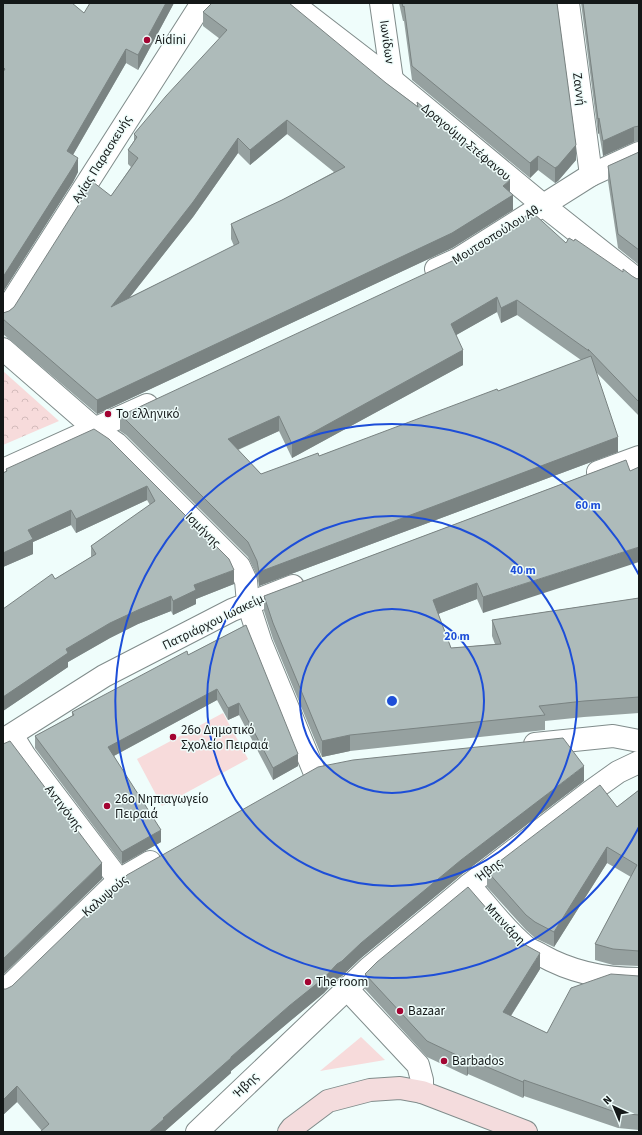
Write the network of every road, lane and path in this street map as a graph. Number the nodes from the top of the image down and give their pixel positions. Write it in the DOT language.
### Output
graph roads {
  1 [pos="202,3"];
  2 [pos="292,3"];
  3 [pos="381,3"];
  4 [pos="568,3"];
  5 [pos="392,80"];
  6 [pos="639,153"];
  7 [pos="591,175"];
  8 [pos="543,205"];
  9 [pos="415,279"];
  10 [pos="639,281"];
  11 [pos="3,316"];
  12 [pos="3,349"];
  13 [pos="166,396"];
  14 [pos="94,430"];
  15 [pos="639,456"];
  16 [pos="3,470"];
  17 [pos="580,479"];
  18 [pos="314,578"];
  19 [pos="248,603"];
  20 [pos="7,737"];
  21 [pos="639,741"];
  22 [pos="518,746"];
  23 [pos="639,762"];
  24 [pos="337,766"];
  25 [pos="314,771"];
  26 [pos="294,782"];
  27 [pos="166,854"];
  28 [pos="119,880"];
  29 [pos="469,885"];
  30 [pos="639,979"];
  31 [pos="346,988"];
  32 [pos="3,992"];
  33 [pos="422,1092"];
  34 [pos="197,1132"];
  35 [pos="289,1132"];
  36 [pos="526,1132"];
  1 -- 11 [label="street, Αγίας Παρασκευής"];
  2 -- 5 [label="street, Δραγούμη Στέφανου"];
  3 -- 5 [label="street, Ιωνίδων"];
  4 -- 7 [label="street, Ζαννή"];
  5 -- 8 [label="street, Δραγούμη Στέφανου"];
  6 -- 7 [label="street, Μουτσοπούλου Αθ."];
  7 -- 8 [label="street, Μουτσοπούλου Αθ."];
  8 -- 9 [label="street, Μουτσοπούλου Αθ."];
  8 -- 10 [label="street, Δραγούμη Στέφανου"];
  12 -- 14 [label="street, Ισμήνης"];
  13 -- 14 [label="street"];
  14 -- 16 [label="street"];
  14 -- 19 [label="street, Ισμήνης"];
  15 -- 17 [label="street"];
  18 -- 19 [label="street, Πατριάρχου Ιωακείμ"];
  19 -- 20 [label="street, Πατριάρχου Ιωακείμ"];
  19 -- 25 [label="street, Ισμήνης"];
  20 -- 28 [label="street, Αντιγόνης"];
  21 -- 22 [label="street"];
  23 -- 29 [label="street, Ήβης"];
  24 -- 25 [label="street"];
  25 -- 26 [label="street"];
  27 -- 28 [label="street, Καλυψούς"];
  28 -- 32 [label="street, Καλυψούς"];
  29 -- 30 [label="street, Μπινιάρη"];
  29 -- 31 [label="street, Ήβης"];
  31 -- 33 [label="street"];
  31 -- 34 [label="street, Ήβης"];
  33 -- 35 [label="main road"];
  33 -- 36 [label="main road"];
}
